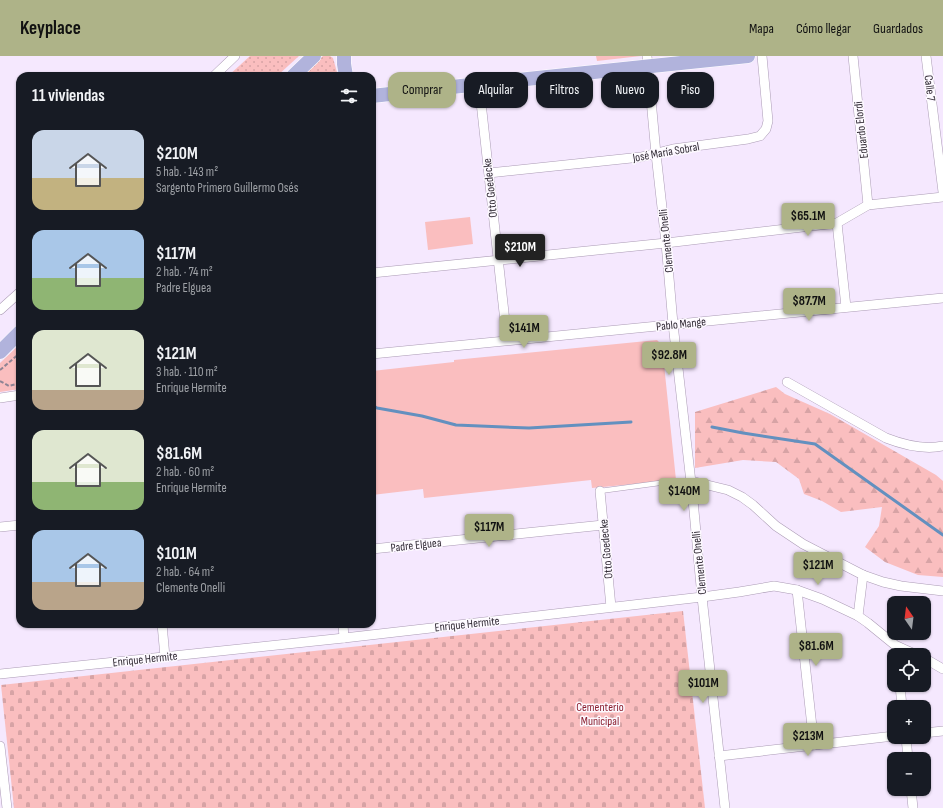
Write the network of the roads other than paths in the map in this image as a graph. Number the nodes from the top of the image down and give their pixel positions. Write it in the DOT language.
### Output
graph roads {
  1 [pos="235,56"];
  2 [pos="314,56"];
  3 [pos="344,56"];
  4 [pos="748,56"];
  5 [pos="762,56"];
  6 [pos="853,56"];
  7 [pos="926,56"];
  8 [pos="647,61"];
  9 [pos="218,72"];
  10 [pos="297,72"];
  11 [pos="345,72"];
  12 [pos="528,77"];
  13 [pos="464,86"];
  14 [pos="376,96"];
  15 [pos="482,108"];
  16 [pos="656,154"];
  17 [pos="489,173"];
  18 [pos="943,192"];
  19 [pos="943,197"];
  20 [pos="868,205"];
  21 [pos="837,223"];
  22 [pos="666,243"];
  23 [pos="498,260"];
  24 [pos="376,273"];
  25 [pos="16,296"];
  26 [pos="943,298"];
  27 [pos="846,308"];
  28 [pos="0,310"];
  29 [pos="674,324"];
  30 [pos="16,336"];
  31 [pos="16,336"];
  32 [pos="507,340"];
  33 [pos="0,345"];
  34 [pos="0,352"];
  35 [pos="376,354"];
  36 [pos="787,382"];
  37 [pos="16,396"];
  38 [pos="0,398"];
  39 [pos="943,446"];
  40 [pos="691,481"];
  41 [pos="600,491"];
  42 [pos="16,525"];
  43 [pos="603,525"];
  44 [pos="0,527"];
  45 [pos="376,549"];
  46 [pos="863,575"];
  47 [pos="797,590"];
  48 [pos="943,591"];
  49 [pos="702,597"];
  50 [pos="611,607"];
  51 [pos="858,616"];
  52 [pos="162,628"];
  53 [pos="343,628"];
  54 [pos="344,638"];
  55 [pos="894,648"];
  56 [pos="165,657"];
  57 [pos="931,662"];
  58 [pos="943,669"];
  59 [pos="0,674"];
  60 [pos="943,731"];
  61 [pos="931,732"];
  62 [pos="887,737"];
  63 [pos="0,746"];
  64 [pos="814,746"];
  65 [pos="719,756"];
  66 [pos="912,796"];
  67 [pos="7,808"];
  68 [pos="726,808"];
  69 [pos="913,808"];
  1 -- 9 [label="street"];
  2 -- 10 [label="main road"];
  3 -- 11 [label="main road"];
  4 -- 8 [label="main road"];
  5 -- 16 [label="street, José María Sobral"];
  6 -- 20 [label="street, Eduardo Elordi"];
  7 -- 18 [label="street, Calle 7"];
  8 -- 12 [label="main road"];
  8 -- 16 [label="street, Clemente Onelli"];
  13 -- 14 [label="main road"];
  15 -- 17 [label="street, Otto Goedecke"];
  16 -- 17 [label="street, José María Sobral"];
  16 -- 22 [label="street, Clemente Onelli"];
  17 -- 23 [label="street, Otto Goedecke"];
  19 -- 20 [label="street"];
  20 -- 21 [label="street"];
  21 -- 22 [label="street"];
  21 -- 27 [label="street"];
  22 -- 23 [label="street"];
  22 -- 29 [label="street, Clemente Onelli"];
  23 -- 24 [label="street"];
  23 -- 32 [label="street, Otto Goedecke"];
  25 -- 28 [label="street"];
  26 -- 27 [label="street, Pablo Mange"];
  27 -- 29 [label="street, Pablo Mange"];
  29 -- 32 [label="street, Pablo Mange"];
  29 -- 40 [label="street, Clemente Onelli"];
  30 -- 33 [label="main road"];
  31 -- 34 [label="main road"];
  32 -- 35 [label="street, Pablo Mange"];
  36 -- 39 [label="street"];
  37 -- 38 [label="street"];
  40 -- 41 [label="lane"];
  40 -- 46 [label="street"];
  40 -- 49 [label="street, Clemente Onelli"];
  41 -- 43 [label="street, Otto Goedecke"];
  42 -- 44 [label="street"];
  43 -- 45 [label="street, Padre Elguea"];
  43 -- 50 [label="street, Otto Goedecke"];
  46 -- 48 [label="street"];
  46 -- 51 [label="street"];
  47 -- 49 [label="street, Enrique Hermite"];
  47 -- 51 [label="street, Enrique Hermite"];
  47 -- 64 [label="street"];
  49 -- 50 [label="street, Enrique Hermite"];
  49 -- 65 [label="street, Clemente Onelli"];
  50 -- 54 [label="street, Enrique Hermite"];
  51 -- 55 [label="street, Enrique Hermite"];
  52 -- 56 [label="street"];
  53 -- 54 [label="street"];
  54 -- 56 [label="street, Enrique Hermite"];
  56 -- 59 [label="street, Enrique Hermite"];
  57 -- 58 [label="street"];
  60 -- 61 [label="street"];
  62 -- 64 [label="street"];
  63 -- 67 [label="street"];
  64 -- 65 [label="street"];
  65 -- 68 [label="street, Clemente Onelli"];
  66 -- 69 [label="street"];
}
